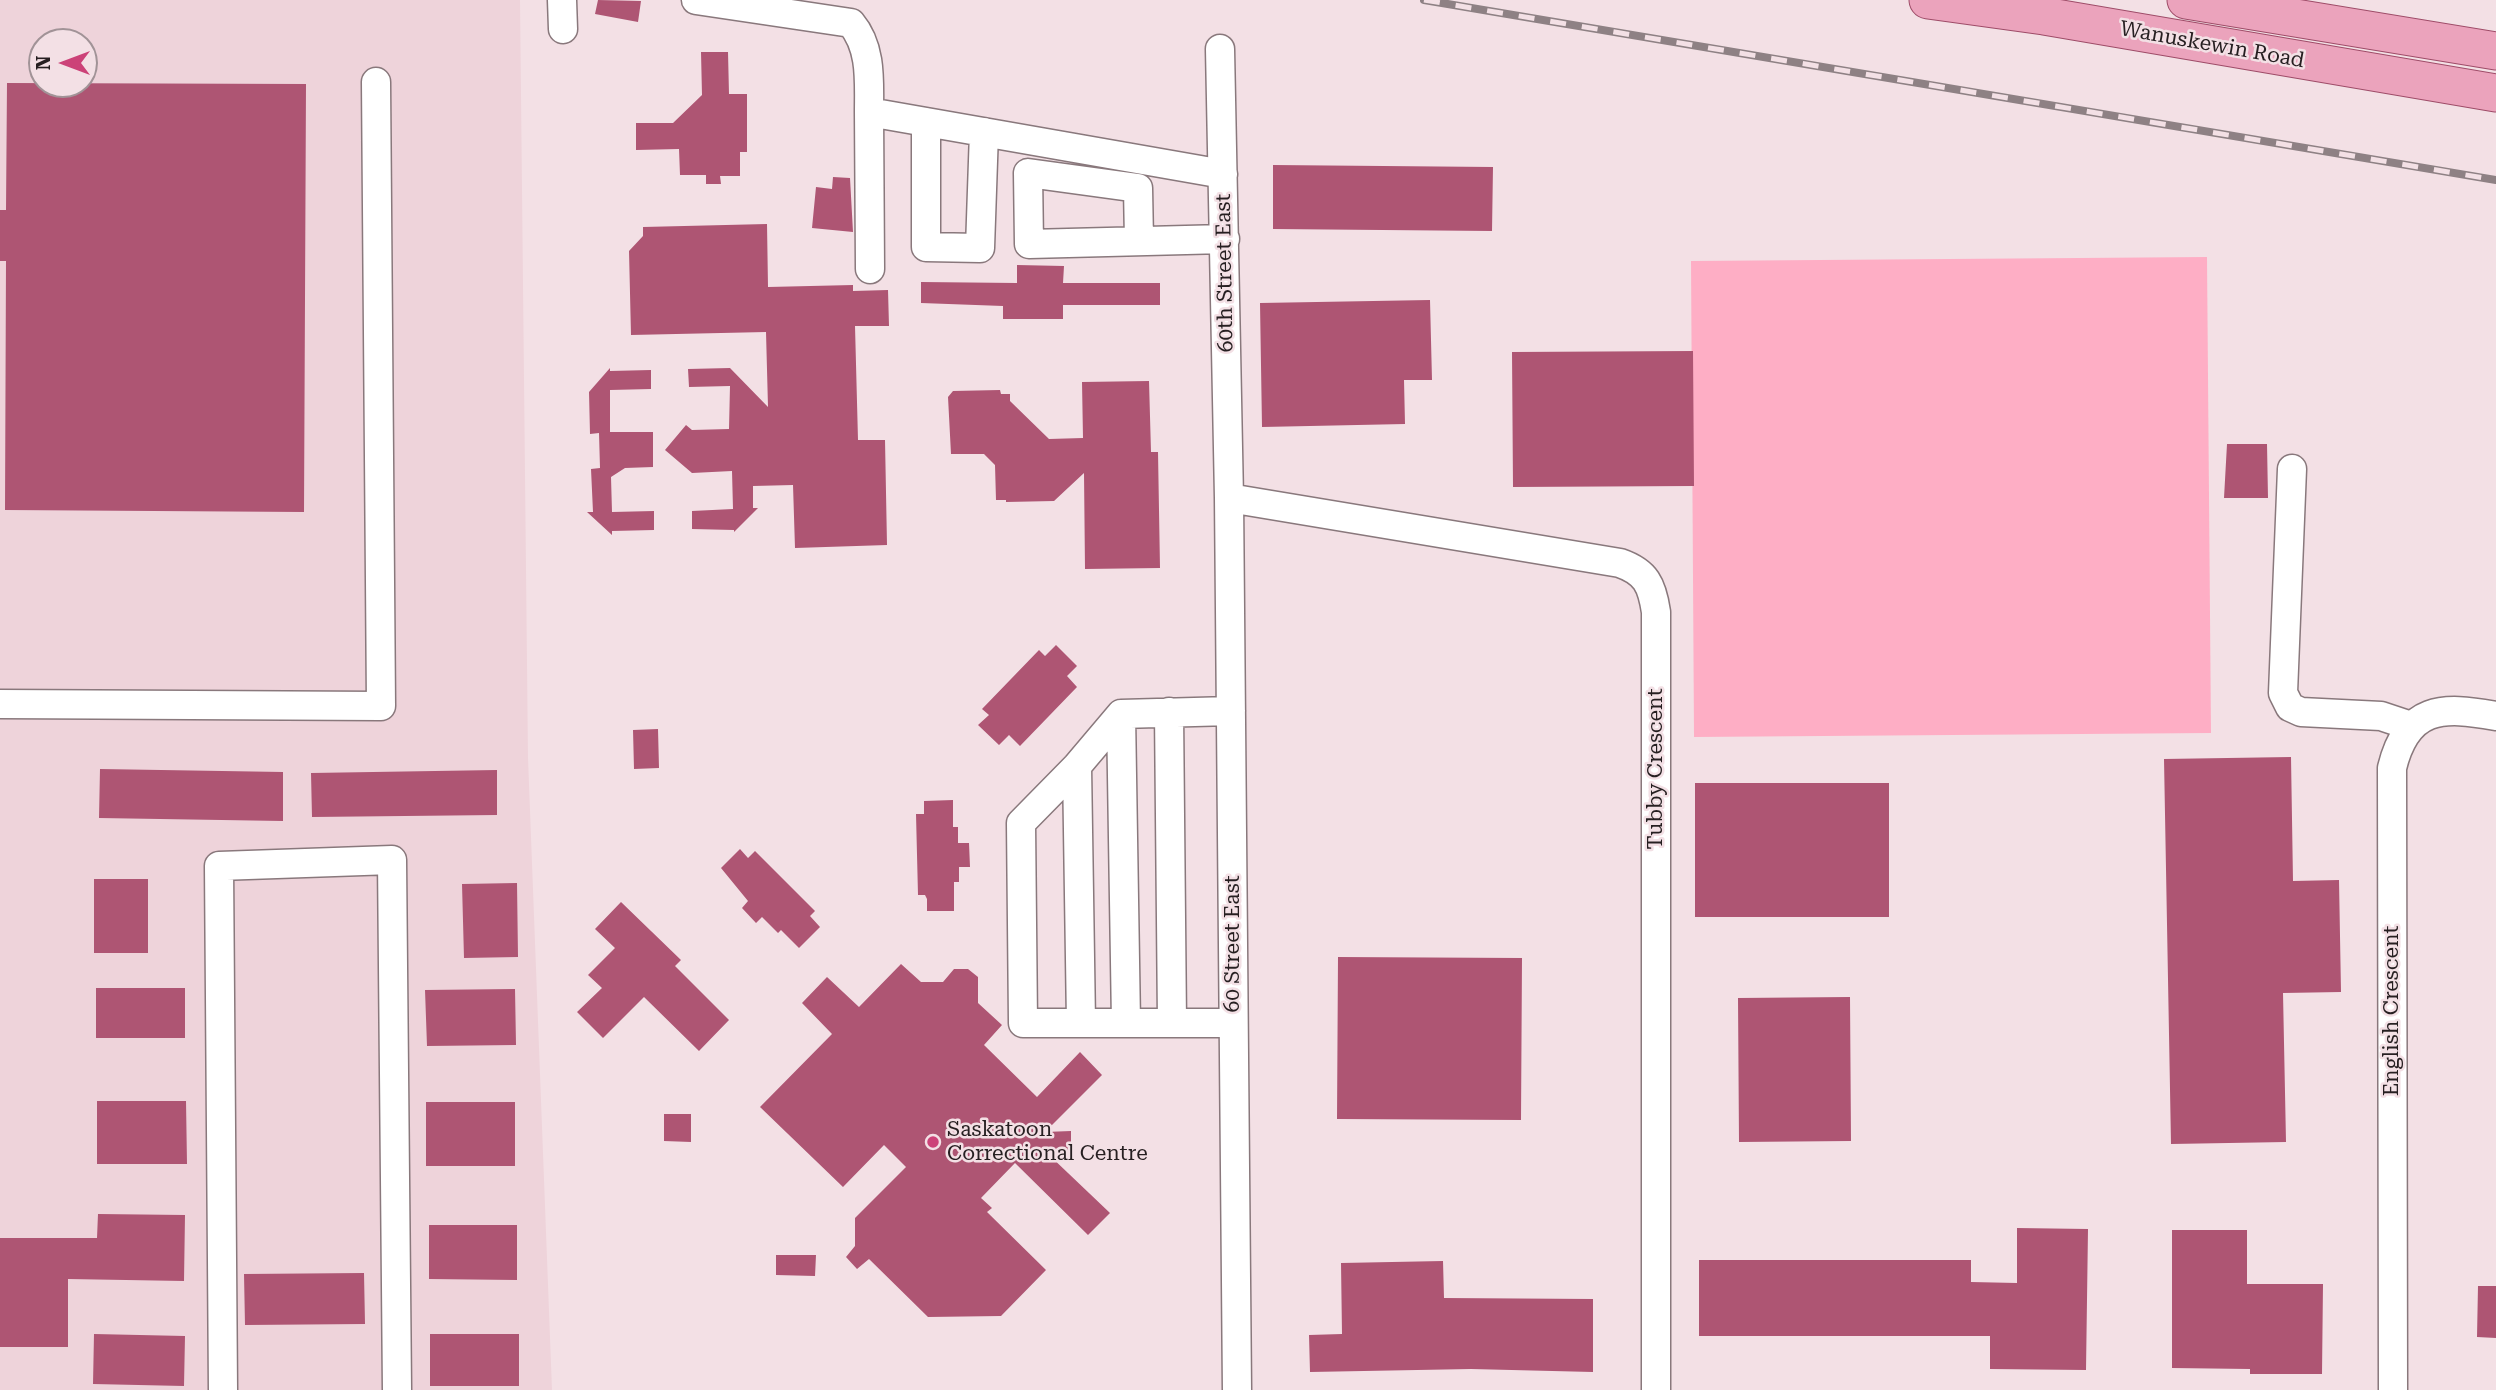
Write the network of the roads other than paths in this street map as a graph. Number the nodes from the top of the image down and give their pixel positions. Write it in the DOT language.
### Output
graph roads {
  1 [pos="562,0"];
  2 [pos="696,0"];
  3 [pos="1928,0"];
  4 [pos="2186,0"];
  5 [pos="563,29"];
  6 [pos="1220,49"];
  7 [pos="2496,51"];
  8 [pos="376,82"];
  9 [pos="2496,93"];
  10 [pos="869,112"];
  11 [pos="926,122"];
  12 [pos="984,132"];
  13 [pos="1223,174"];
  14 [pos="1224,239"];
  15 [pos="1139,240"];
  16 [pos="870,269"];
  17 [pos="2292,469"];
  18 [pos="1229,498"];
  19 [pos="0,704"];
  20 [pos="1231,711"];
  21 [pos="1169,712"];
  22 [pos="1121,714"];
  23 [pos="2496,716"];
  24 [pos="2411,726"];
  25 [pos="1077,766"];
  26 [pos="1081,1023"];
  27 [pos="1126,1023"];
  28 [pos="1172,1023"];
  29 [pos="1233,1023"];
  30 [pos="223,1390"];
  31 [pos="397,1390"];
  32 [pos="1237,1390"];
  33 [pos="1656,1390"];
  34 [pos="2393,1390"];
  1 -- 5 [label="street"];
  2 -- 10 [label="street"];
  3 -- 9 [label="main road, Wanuskewin Road"];
  4 -- 7 [label="main road, Wanuskewin Road"];
  6 -- 13 [label="street, 60th Street East"];
  8 -- 19 [label="street"];
  10 -- 11 [label="street"];
  10 -- 16 [label="street"];
  11 -- 12 [label="street"];
  11 -- 12 [label="street"];
  12 -- 13 [label="street"];
  13 -- 14 [label="street, 60th Street East"];
  14 -- 15 [label="street"];
  14 -- 18 [label="street, 60th Street East"];
  17 -- 24 [label="street"];
  18 -- 20 [label="street, 60 Street East"];
  18 -- 33 [label="street, Tubby Crescent"];
  20 -- 21 [label="street"];
  20 -- 29 [label="street, 60 Street East"];
  21 -- 22 [label="street"];
  21 -- 28 [label="street"];
  22 -- 25 [label="street"];
  22 -- 27 [label="street"];
  23 -- 24 [label="street"];
  24 -- 34 [label="street, English Crescent"];
  25 -- 26 [label="street"];
  25 -- 26 [label="street"];
  26 -- 27 [label="street"];
  27 -- 28 [label="street"];
  28 -- 29 [label="street"];
  29 -- 32 [label="street, 60 Street East"];
  30 -- 31 [label="street"];
}
